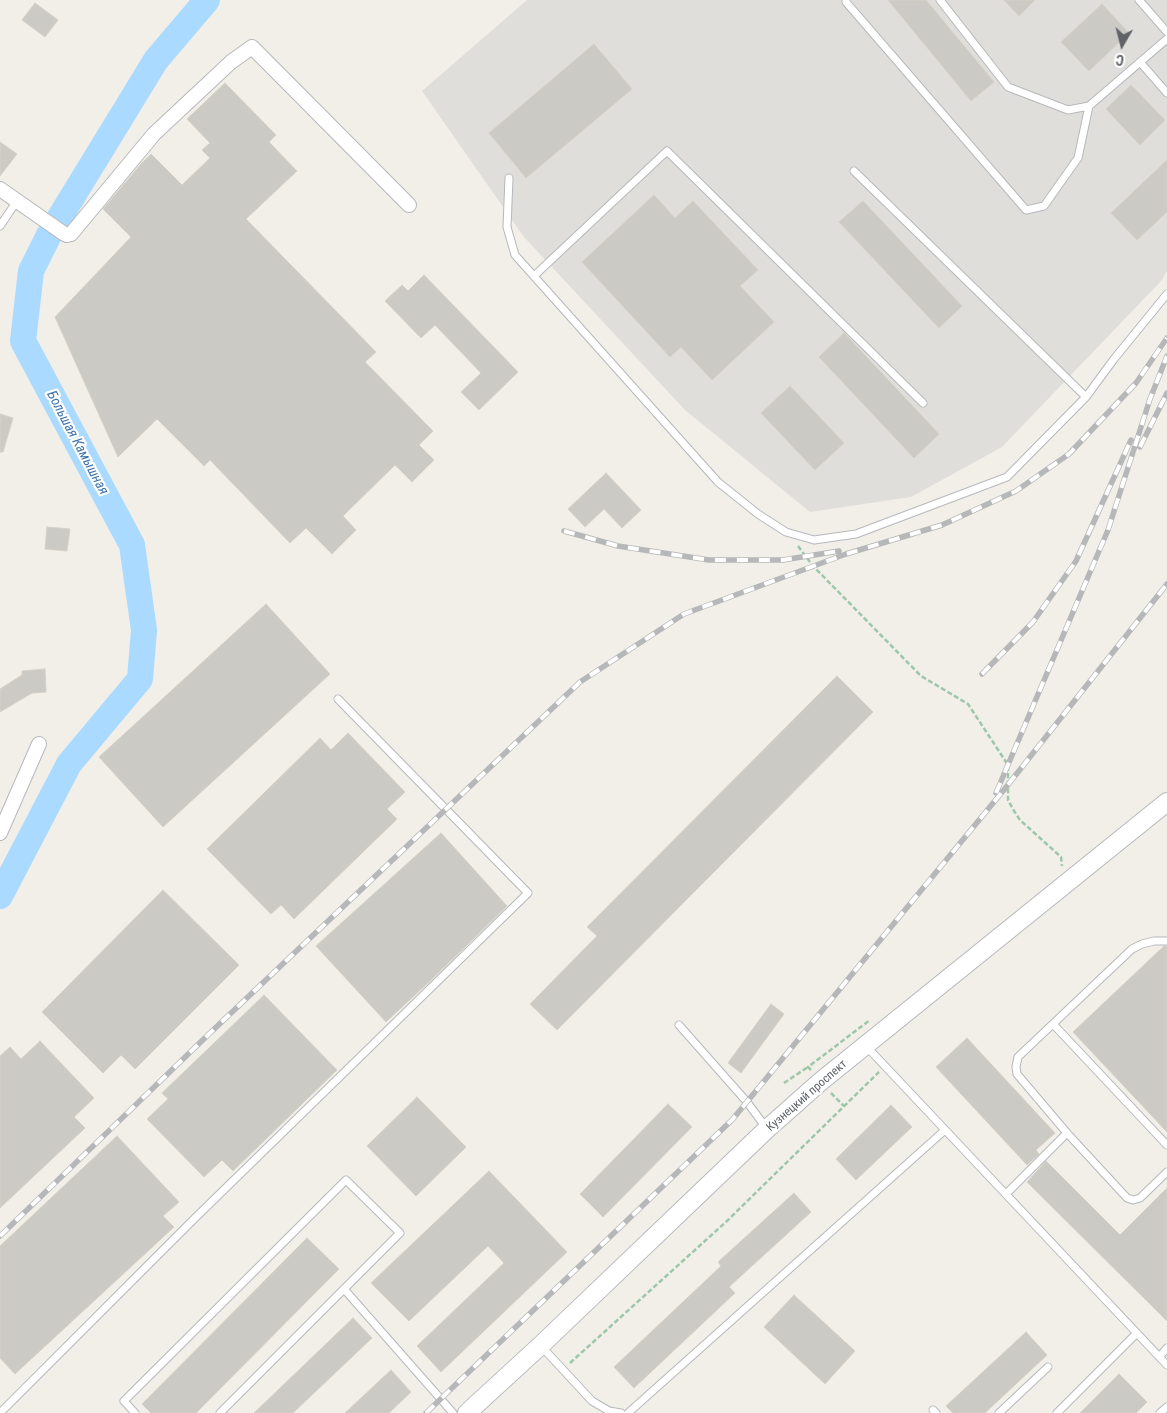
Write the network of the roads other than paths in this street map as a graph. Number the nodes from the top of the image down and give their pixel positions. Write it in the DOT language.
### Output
graph roads {
  1 [pos="846,0"];
  2 [pos="940,0"];
  3 [pos="1139,0"];
  4 [pos="1167,32"];
  5 [pos="1167,39"];
  6 [pos="1140,62"];
  7 [pos="1167,92"];
  8 [pos="1089,106"];
  9 [pos="854,171"];
  10 [pos="509,178"];
  11 [pos="0,189"];
  12 [pos="17,201"];
  13 [pos="409,205"];
  14 [pos="0,226"];
  15 [pos="534,276"];
  16 [pos="1167,294"];
  17 [pos="1086,397"];
  18 [pos="923,403"];
  19 [pos="338,699"];
  20 [pos="39,744"];
  21 [pos="1167,802"];
  22 [pos="0,833"];
  23 [pos="1167,941"];
  24 [pos="1053,1024"];
  25 [pos="679,1026"];
  26 [pos="866,1046"];
  27 [pos="767,1129"];
  28 [pos="945,1130"];
  29 [pos="1066,1133"];
  30 [pos="1167,1145"];
  31 [pos="1167,1172"];
  32 [pos="1006,1194"];
  33 [pos="344,1289"];
  34 [pos="1137,1333"];
  35 [pos="541,1345"];
  36 [pos="1167,1348"];
  37 [pos="1159,1357"];
  38 [pos="1167,1365"];
  39 [pos="1048,1367"];
  40 [pos="1167,1406"];
  41 [pos="0,1413"];
  42 [pos="135,1413"];
  43 [pos="220,1413"];
  44 [pos="453,1413"];
  45 [pos="467,1413"];
  46 [pos="621,1413"];
  47 [pos="628,1413"];
  48 [pos="999,1413"];
  49 [pos="1057,1413"];
  50 [pos="1160,1413"];
  1 -- 8 [label="lane"];
  2 -- 8 [label="lane"];
  3 -- 4 [label="lane"];
  5 -- 6 [label="lane"];
  6 -- 7 [label="lane"];
  6 -- 8 [label="lane"];
  9 -- 17 [label="lane"];
  10 -- 15 [label="lane"];
  11 -- 12 [label="street"];
  12 -- 13 [label="street"];
  12 -- 14 [label="lane"];
  15 -- 17 [label="lane"];
  15 -- 18 [label="lane"];
  16 -- 17 [label="lane"];
  19 -- 41 [label="lane"];
  20 -- 22 [label="street"];
  21 -- 26 [label="street, Кузнецкий проспект"];
  23 -- 24 [label="lane"];
  24 -- 29 [label="lane"];
  24 -- 30 [label="lane"];
  25 -- 27 [label="lane"];
  26 -- 27 [label="street, Кузнецкий проспект"];
  26 -- 28 [label="lane"];
  27 -- 35 [label="street, Кузнецкий проспект"];
  28 -- 32 [label="lane"];
  28 -- 47 [label="lane"];
  29 -- 31 [label="lane"];
  29 -- 32 [label="lane"];
  32 -- 34 [label="lane"];
  33 -- 42 [label="lane"];
  33 -- 43 [label="lane"];
  33 -- 44 [label="lane"];
  34 -- 37 [label="lane"];
  34 -- 49 [label="lane"];
  35 -- 45 [label="street, Кузнецкий проспект"];
  35 -- 46 [label="lane"];
  36 -- 37 [label="lane"];
  37 -- 38 [label="lane"];
  39 -- 48 [label="lane"];
  40 -- 50 [label="lane"];
}
